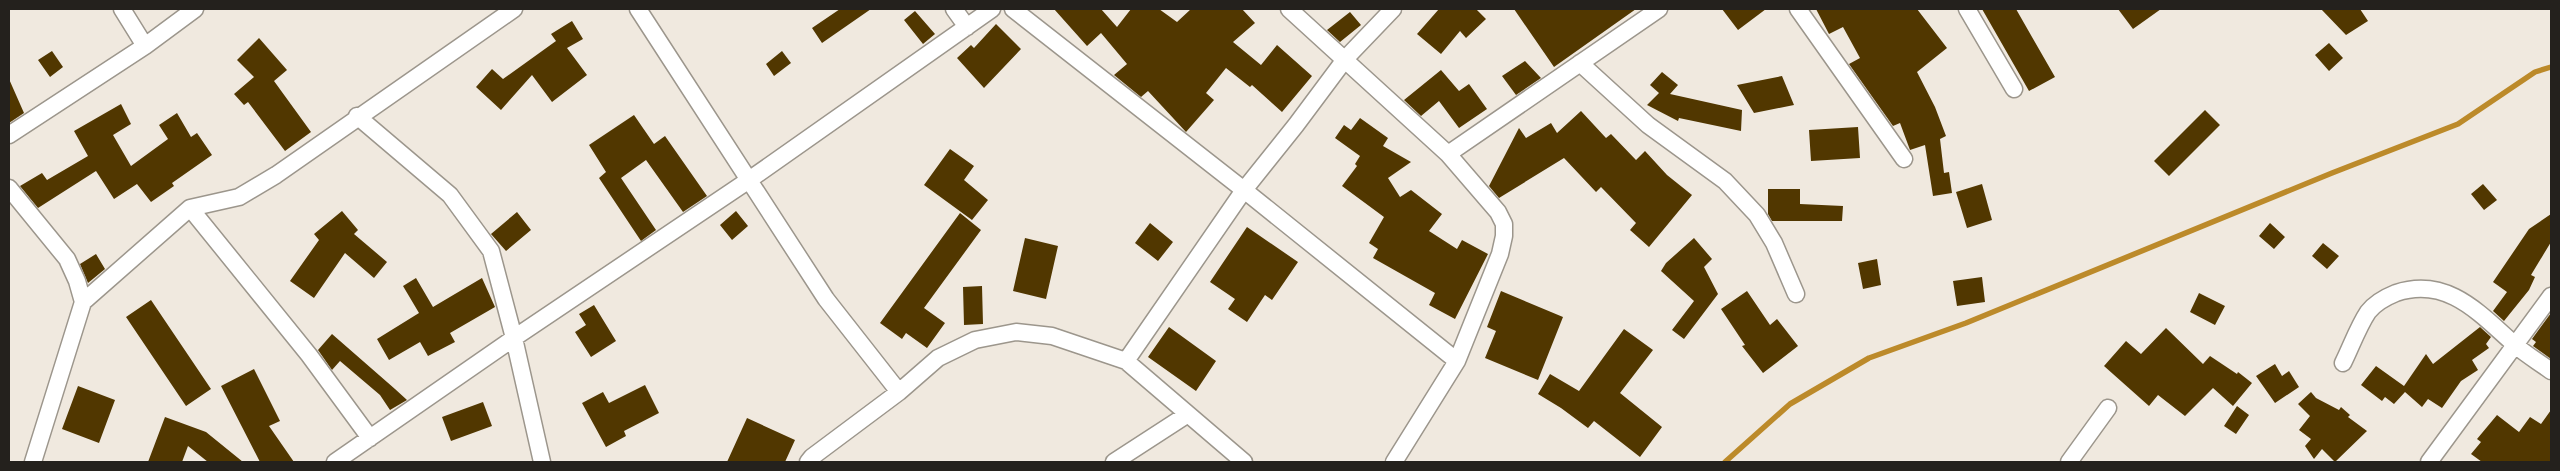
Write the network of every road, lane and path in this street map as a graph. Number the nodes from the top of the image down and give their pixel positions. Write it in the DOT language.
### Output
graph roads {
  1 [pos="122,9"];
  2 [pos="195,9"];
  3 [pos="514,9"];
  4 [pos="638,9"];
  5 [pos="954,9"];
  6 [pos="992,9"];
  7 [pos="1013,9"];
  8 [pos="1289,9"];
  9 [pos="1393,9"];
  10 [pos="1659,9"];
  11 [pos="1798,9"];
  12 [pos="1967,9"];
  13 [pos="967,27"];
  14 [pos="145,46"];
  15 [pos="1346,58"];
  16 [pos="1580,63"];
  17 [pos="2014,89"];
  18 [pos="357,116"];
  19 [pos="9,135"];
  20 [pos="1448,154"];
  21 [pos="1904,159"];
  22 [pos="749,180"];
  23 [pos="9,188"];
  24 [pos="1244,190"];
  25 [pos="190,208"];
  26 [pos="1796,294"];
  27 [pos="2551,296"];
  28 [pos="83,302"];
  29 [pos="514,338"];
  30 [pos="2516,346"];
  31 [pos="1126,361"];
  32 [pos="1457,361"];
  33 [pos="2343,364"];
  34 [pos="2551,371"];
  35 [pos="900,392"];
  36 [pos="2108,408"];
  37 [pos="1188,414"];
  38 [pos="370,438"];
  39 [pos="33,462"];
  40 [pos="335,462"];
  41 [pos="542,462"];
  42 [pos="808,462"];
  43 [pos="1114,462"];
  44 [pos="1244,462"];
  45 [pos="1394,462"];
  46 [pos="2069,462"];
  47 [pos="2429,462"];
  1 -- 14 [label="street"];
  2 -- 14 [label="street"];
  3 -- 18 [label="street"];
  4 -- 22 [label="street"];
  5 -- 13 [label="street"];
  6 -- 13 [label="street"];
  7 -- 24 [label="street"];
  8 -- 15 [label="street"];
  9 -- 15 [label="street"];
  10 -- 16 [label="street"];
  11 -- 21 [label="street"];
  12 -- 17 [label="street"];
  13 -- 22 [label="street"];
  14 -- 19 [label="street"];
  15 -- 20 [label="street"];
  15 -- 24 [label="street"];
  16 -- 20 [label="street"];
  16 -- 26 [label="street"];
  18 -- 25 [label="street"];
  18 -- 29 [label="street"];
  20 -- 32 [label="street"];
  22 -- 29 [label="street"];
  22 -- 35 [label="street"];
  23 -- 28 [label="street"];
  24 -- 31 [label="street"];
  24 -- 32 [label="street"];
  25 -- 28 [label="street"];
  25 -- 38 [label="street"];
  27 -- 30 [label="street"];
  28 -- 39 [label="street"];
  29 -- 38 [label="street"];
  29 -- 41 [label="street"];
  30 -- 33 [label="street"];
  30 -- 34 [label="street"];
  30 -- 47 [label="street"];
  31 -- 35 [label="street"];
  31 -- 37 [label="street"];
  32 -- 45 [label="street"];
  35 -- 42 [label="street"];
  36 -- 46 [label="street"];
  37 -- 43 [label="street"];
  37 -- 44 [label="street"];
  38 -- 40 [label="street"];
}
